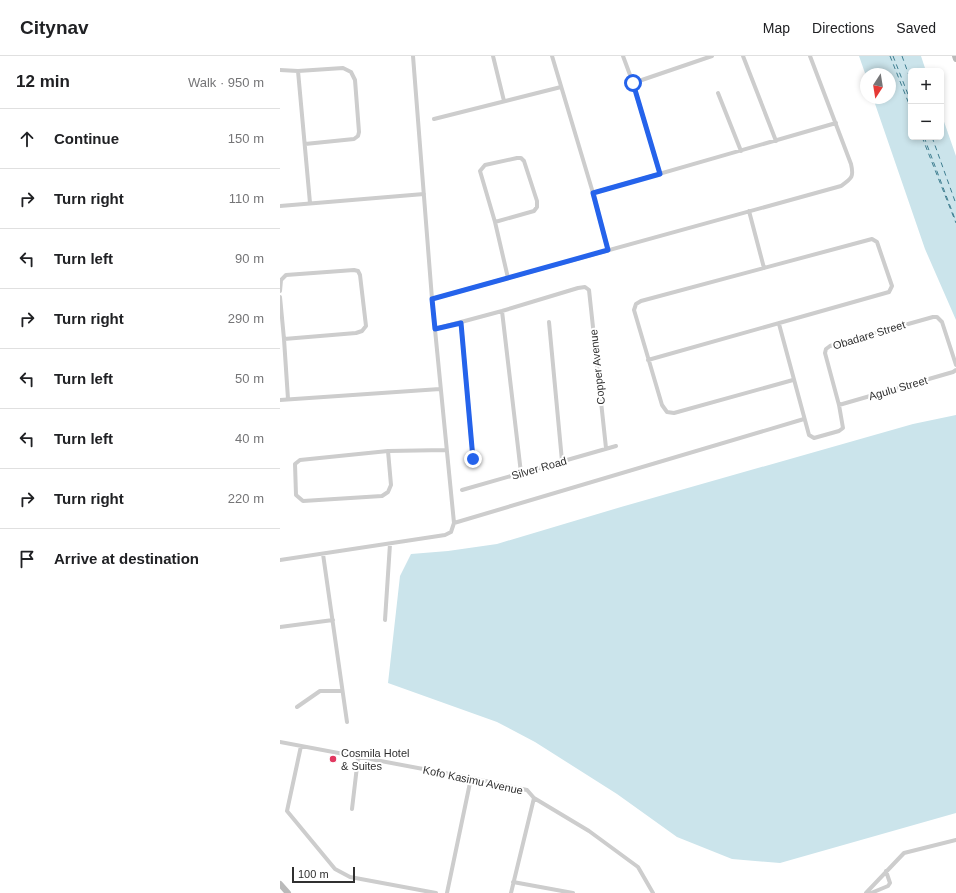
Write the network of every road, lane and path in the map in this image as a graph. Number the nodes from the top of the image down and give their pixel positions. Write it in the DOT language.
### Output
graph roads {
  1 [pos="413,56"];
  2 [pos="493,56"];
  3 [pos="552,56"];
  4 [pos="623,56"];
  5 [pos="712,56"];
  6 [pos="743,56"];
  7 [pos="810,56"];
  8 [pos="280,70"];
  9 [pos="298,71"];
  10 [pos="633,83"];
  11 [pos="561,87"];
  12 [pos="718,93"];
  13 [pos="504,101"];
  14 [pos="434,119"];
  15 [pos="836,123"];
  16 [pos="776,140"];
  17 [pos="305,144"];
  18 [pos="741,151"];
  19 [pos="660,174"];
  20 [pos="593,193"];
  21 [pos="424,194"];
  22 [pos="310,203"];
  23 [pos="280,206"];
  24 [pos="749,211"];
  25 [pos="495,222"];
  26 [pos="608,250"];
  27 [pos="764,268"];
  28 [pos="508,278"];
  29 [pos="280,291"];
  30 [pos="280,297"];
  31 [pos="432,299"];
  32 [pos="502,311"];
  33 [pos="549,322"];
  34 [pos="461,323"];
  35 [pos="779,324"];
  36 [pos="435,329"];
  37 [pos="284,339"];
  38 [pos="648,360"];
  39 [pos="956,364"];
  40 [pos="956,370"];
  41 [pos="793,380"];
  42 [pos="440,389"];
  43 [pos="288,399"];
  44 [pos="280,400"];
  45 [pos="839,404"];
  46 [pos="804,419"];
  47 [pos="616,446"];
  48 [pos="606,448"];
  49 [pos="446,450"];
  50 [pos="388,452"];
  51 [pos="473,459"];
  52 [pos="562,461"];
  53 [pos="521,473"];
  54 [pos="462,490"];
  55 [pos="454,523"];
  56 [pos="390,544"];
  57 [pos="323,554"];
  58 [pos="280,560"];
  59 [pos="333,620"];
  60 [pos="385,620"];
  61 [pos="280,627"];
  62 [pos="342,691"];
  63 [pos="297,707"];
  64 [pos="347,722"];
  65 [pos="280,742"];
  66 [pos="301,746"];
  67 [pos="358,758"];
  68 [pos="471,778"];
  69 [pos="534,798"];
  70 [pos="352,809"];
  71 [pos="956,840"];
  72 [pos="886,871"];
  73 [pos="513,882"];
  74 [pos="280,884"];
  75 [pos="288,893"];
  76 [pos="436,893"];
  77 [pos="447,893"];
  78 [pos="511,893"];
  79 [pos="573,893"];
  80 [pos="653,893"];
  81 [pos="866,893"];
  82 [pos="871,893"];
  1 -- 21 [label="street"];
  2 -- 13 [label="street"];
  3 -- 11 [label="street"];
  4 -- 10 [label="street"];
  5 -- 10 [label="street"];
  6 -- 16 [label="street"];
  7 -- 15 [label="street"];
  8 -- 9 [label="street"];
  9 -- 17 [label="street"];
  9 -- 17 [label="street"];
  10 -- 19 [label="street"];
  11 -- 13 [label="street"];
  11 -- 20 [label="street"];
  12 -- 18 [label="street"];
  13 -- 14 [label="street"];
  15 -- 16 [label="street"];
  15 -- 24 [label="street"];
  16 -- 18 [label="street"];
  17 -- 22 [label="street"];
  18 -- 19 [label="street"];
  19 -- 20 [label="street"];
  20 -- 26 [label="street"];
  21 -- 22 [label="street"];
  21 -- 31 [label="street"];
  22 -- 23 [label="street"];
  24 -- 26 [label="street"];
  24 -- 27 [label="street"];
  25 -- 25 [label="street"];
  25 -- 28 [label="street"];
  26 -- 28 [label="street"];
  27 -- 35 [label="street"];
  27 -- 38 [label="street"];
  28 -- 31 [label="street"];
  29 -- 37 [label="street"];
  30 -- 37 [label="street"];
  31 -- 36 [label="street"];
  32 -- 34 [label="street"];
  32 -- 48 [label="street, Copper Avenue"];
  32 -- 53 [label="street"];
  33 -- 52 [label="street"];
  34 -- 36 [label="street"];
  34 -- 51 [label="street"];
  35 -- 38 [label="street"];
  35 -- 41 [label="street"];
  36 -- 42 [label="street"];
  37 -- 43 [label="street"];
  38 -- 41 [label="street"];
  39 -- 45 [label="street, Obadare Street"];
  40 -- 45 [label="street, Agulu Street"];
  41 -- 46 [label="street"];
  42 -- 43 [label="street"];
  42 -- 49 [label="street"];
  43 -- 44 [label="street"];
  45 -- 46 [label="street, Obadare Street"];
  46 -- 55 [label="street"];
  47 -- 48 [label="street, Silver Road"];
  48 -- 52 [label="street, Silver Road"];
  49 -- 50 [label="street"];
  49 -- 55 [label="street"];
  50 -- 50 [label="street"];
  52 -- 53 [label="street, Silver Road"];
  53 -- 54 [label="street, Silver Road"];
  55 -- 56 [label="street"];
  56 -- 57 [label="street"];
  56 -- 60 [label="street"];
  57 -- 58 [label="street"];
  57 -- 59 [label="street"];
  59 -- 61 [label="street"];
  59 -- 62 [label="street"];
  62 -- 63 [label="street"];
  62 -- 64 [label="street"];
  65 -- 66 [label="street, Kofo Kasimu Avenue"];
  66 -- 67 [label="street, Kofo Kasimu Avenue"];
  66 -- 76 [label="street"];
  67 -- 68 [label="street, Kofo Kasimu Avenue"];
  67 -- 70 [label="street"];
  68 -- 69 [label="street, Kofo Kasimu Avenue"];
  68 -- 77 [label="street"];
  69 -- 73 [label="street"];
  69 -- 80 [label="street, Kofo Kasimu Avenue"];
  71 -- 72 [label="street"];
  72 -- 81 [label="street"];
  72 -- 82 [label="street"];
  73 -- 78 [label="street"];
  73 -- 79 [label="street"];
  74 -- 75 [label="main road"];
}
